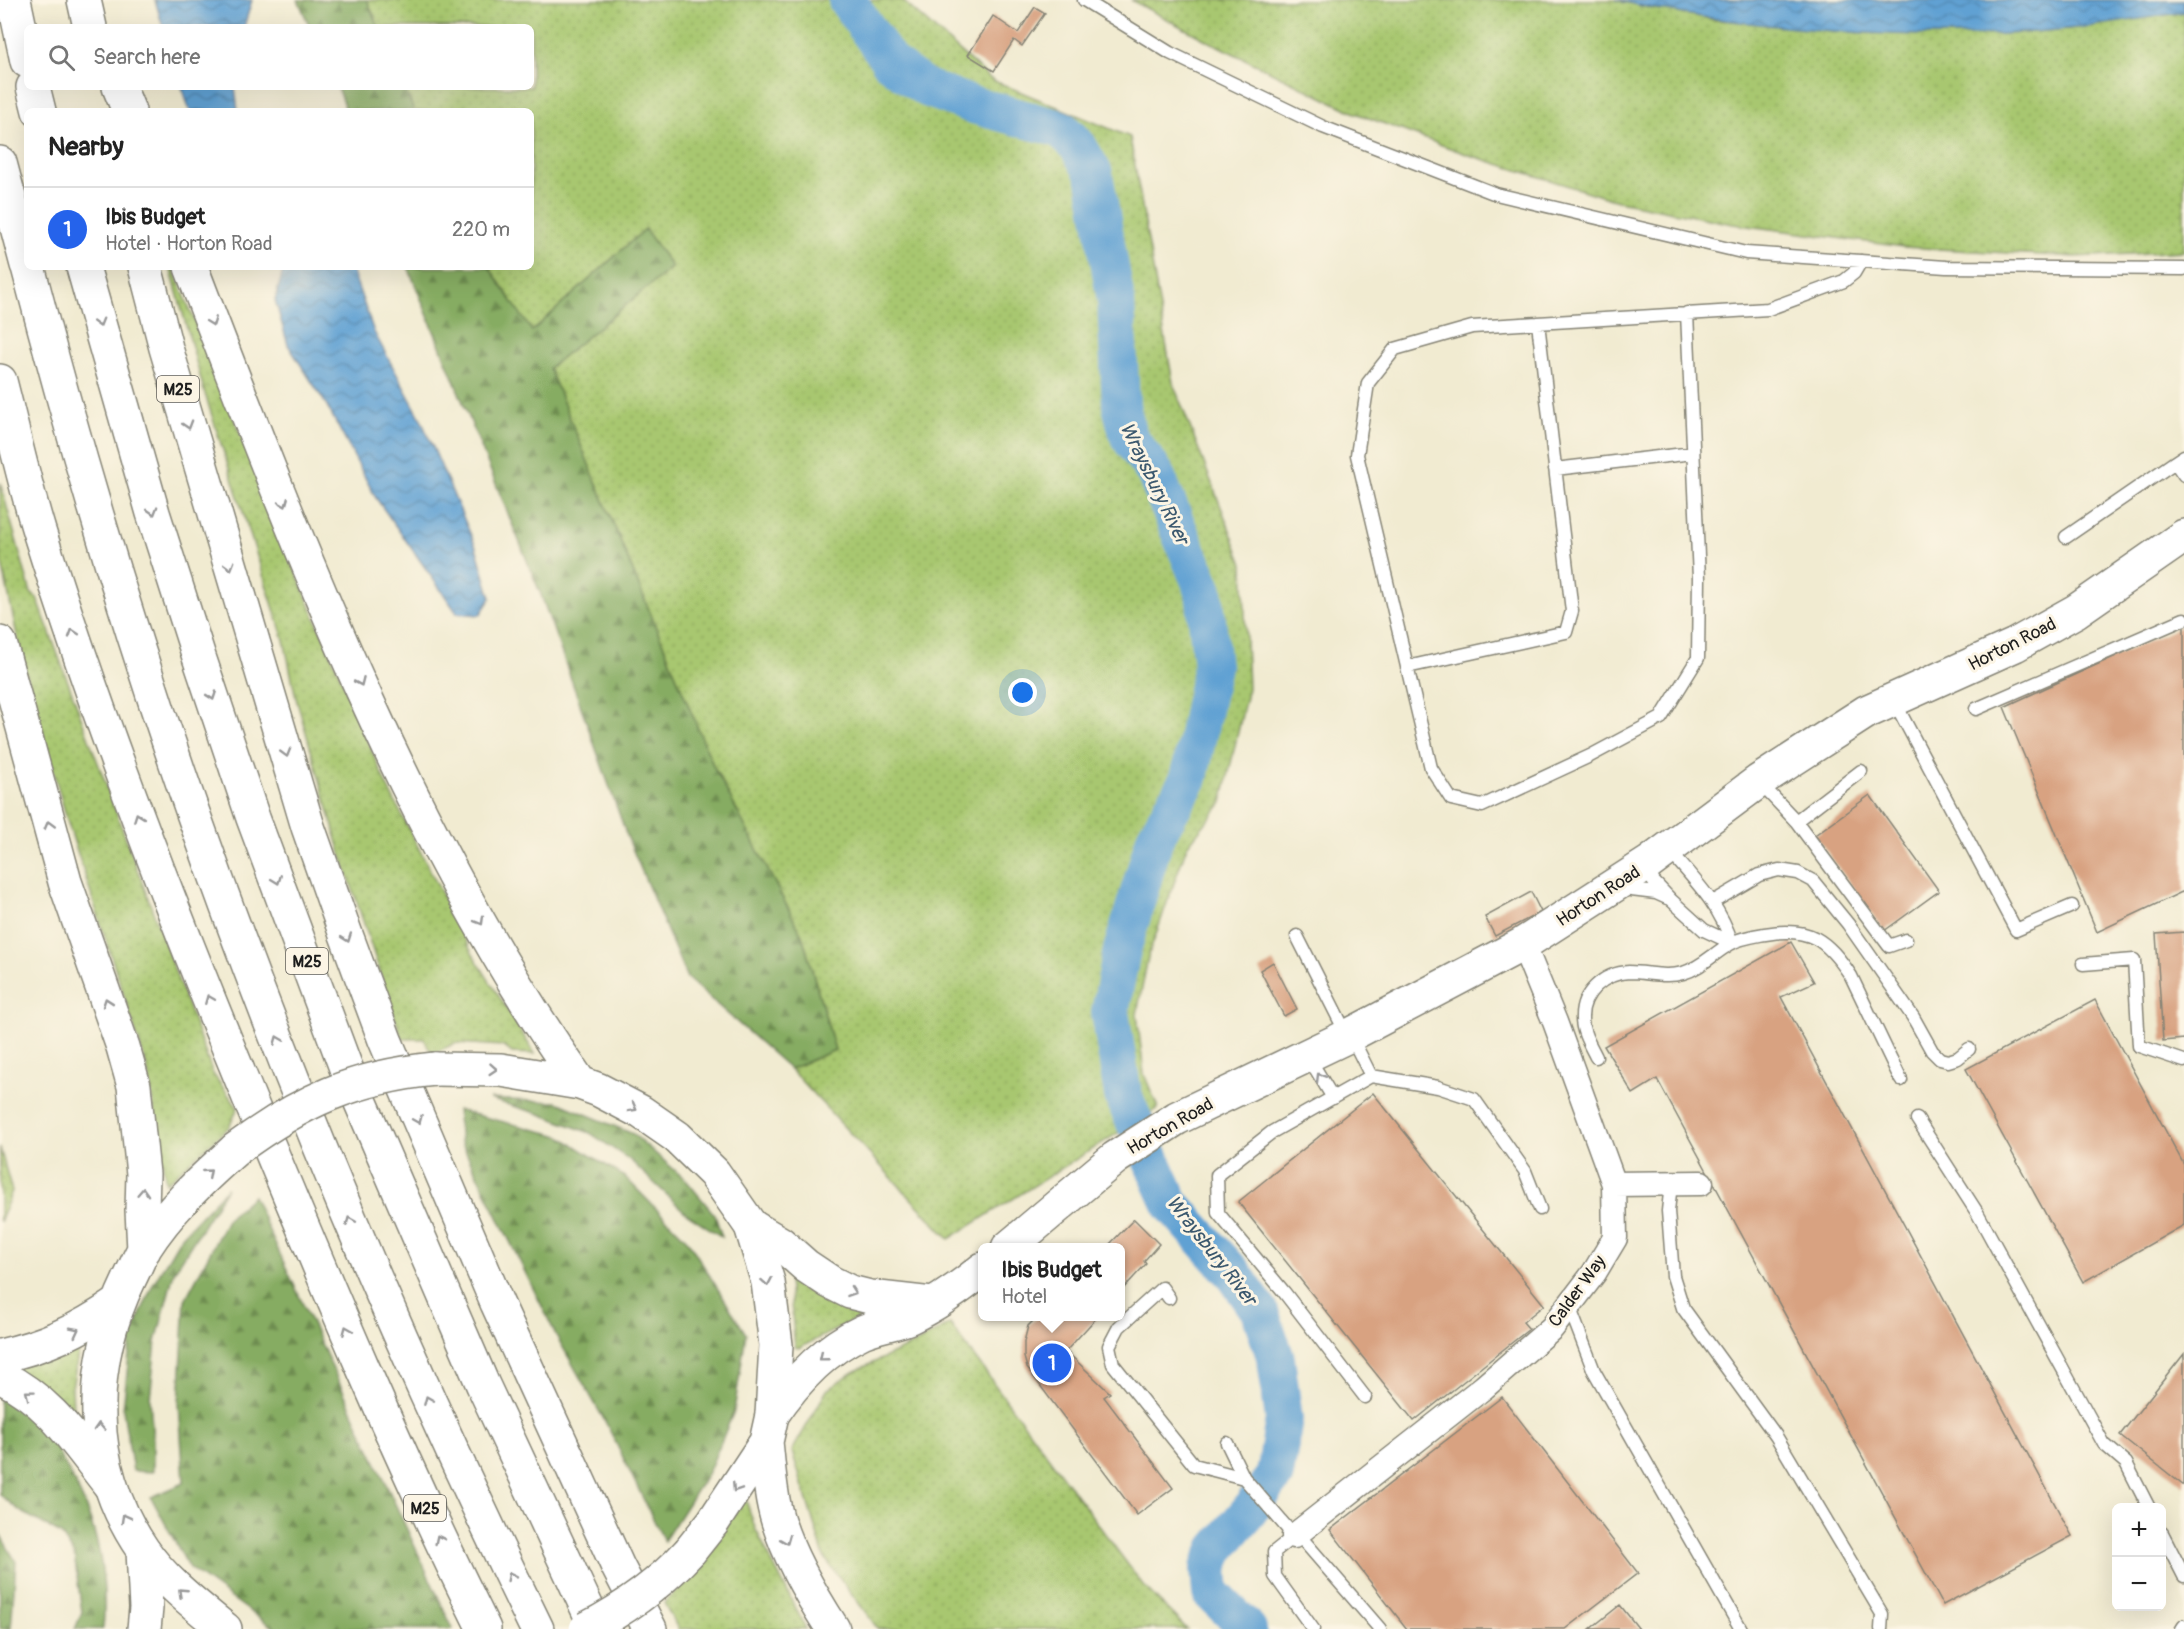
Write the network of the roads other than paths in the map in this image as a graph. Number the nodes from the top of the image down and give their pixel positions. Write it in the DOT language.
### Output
graph roads {
  1 [pos="14,0"];
  2 [pos="1084,0"];
  3 [pos="24,47"];
  4 [pos="34,90"];
  5 [pos="103,90"];
  6 [pos="120,90"];
  7 [pos="38,108"];
  8 [pos="106,108"];
  9 [pos="128,108"];
  10 [pos="0,163"];
  11 [pos="24,255"];
  12 [pos="1861,261"];
  13 [pos="2184,269"];
  14 [pos="28,270"];
  15 [pos="84,270"];
  16 [pos="146,270"];
  17 [pos="192,270"];
  18 [pos="1687,314"];
  19 [pos="1538,323"];
  20 [pos="0,381"];
  21 [pos="1693,453"];
  22 [pos="2180,459"];
  23 [pos="1555,469"];
  24 [pos="2184,475"];
  25 [pos="2066,537"];
  26 [pos="2180,543"];
  27 [pos="2184,619"];
  28 [pos="0,644"];
  29 [pos="1407,667"];
  30 [pos="1893,700"];
  31 [pos="1976,709"];
  32 [pos="1861,771"];
  33 [pos="1759,781"];
  34 [pos="1796,821"];
  35 [pos="1658,856"];
  36 [pos="1610,889"];
  37 [pos="1671,900"];
  38 [pos="1713,902"];
  39 [pos="2072,906"];
  40 [pos="1297,936"];
  41 [pos="1906,940"];
  42 [pos="1732,943"];
  43 [pos="1523,944"];
  44 [pos="2083,964"];
  45 [pos="1349,1036"];
  46 [pos="1969,1049"];
  47 [pos="1307,1055"];
  48 [pos="1596,1057"];
  49 [pos="2184,1062"];
  50 [pos="1371,1076"];
  51 [pos="1901,1080"];
  52 [pos="580,1083"];
  53 [pos="1333,1098"];
  54 [pos="1917,1119"];
  55 [pos="1701,1183"];
  56 [pos="1614,1184"];
  57 [pos="1671,1184"];
  58 [pos="1540,1209"];
  59 [pos="751,1226"];
  60 [pos="1014,1243"];
  61 [pos="144,1250"];
  62 [pos="978,1273"];
  63 [pos="1169,1298"];
  64 [pos="117,1304"];
  65 [pos="932,1304"];
  66 [pos="1569,1306"];
  67 [pos="0,1356"];
  68 [pos="0,1376"];
  69 [pos="1365,1397"];
  70 [pos="769,1429"];
  71 [pos="1227,1443"];
  72 [pos="1244,1478"];
  73 [pos="109,1484"];
  74 [pos="2146,1503"];
  75 [pos="1295,1534"];
  76 [pos="2166,1541"];
  77 [pos="143,1551"];
  78 [pos="2184,1576"];
  79 [pos="144,1629"];
  80 [pos="225,1629"];
  81 [pos="484,1629"];
  82 [pos="537,1629"];
  83 [pos="586,1629"];
  84 [pos="597,1629"];
  85 [pos="650,1629"];
  86 [pos="832,1629"];
  87 [pos="1313,1629"];
  88 [pos="1380,1629"];
  89 [pos="1741,1629"];
  90 [pos="1881,1629"];
  1 -- 3 [label="main road"];
  2 -- 12 [label="lane"];
  4 -- 7 [label="main road"];
  5 -- 8 [label="main road"];
  6 -- 9 [label="main road"];
  10 -- 11 [label="main road, M25"];
  12 -- 13 [label="lane"];
  12 -- 18 [label="lane"];
  82 -- 14 [label="main road, M25, one-way"];
  15 -- 84 [label="main road, M25, one-way"];
  16 -- 85 [label="main road, M25, one-way"];
  17 -- 52 [label="main road, one-way"];
  18 -- 19 [label="lane"];
  18 -- 21 [label="lane"];
  19 -- 23 [label="lane"];
  19 -- 29 [label="lane"];
  81 -- 20 [label="main road, M25, one-way"];
  21 -- 23 [label="lane"];
  21 -- 29 [label="lane"];
  22 -- 24 [label="lane"];
  22 -- 25 [label="lane"];
  23 -- 29 [label="lane"];
  26 -- 30 [label="main road, Horton Road"];
  27 -- 31 [label="lane"];
  61 -- 28 [label="main road, one-way"];
  30 -- 33 [label="main road, Horton Road"];
  30 -- 39 [label="lane"];
  32 -- 34 [label="lane"];
  33 -- 34 [label="lane"];
  33 -- 35 [label="main road, Horton Road"];
  34 -- 41 [label="lane"];
  35 -- 36 [label="main road, Horton Road"];
  35 -- 37 [label="lane"];
  35 -- 38 [label="lane"];
  36 -- 37 [label="lane"];
  36 -- 43 [label="main road, Horton Road"];
  37 -- 42 [label="lane"];
  38 -- 42 [label="lane"];
  38 -- 46 [label="lane"];
  40 -- 45 [label="lane"];
  42 -- 48 [label="lane"];
  42 -- 51 [label="lane"];
  43 -- 45 [label="main road, Horton Road"];
  43 -- 56 [label="street, Calder Way"];
  44 -- 49 [label="lane"];
  45 -- 47 [label="main road, Horton Road"];
  45 -- 50 [label="lane"];
  53 -- 47 [label="lane, one-way"];
  47 -- 60 [label="main road, Horton Road"];
  50 -- 53 [label="lane"];
  50 -- 58 [label="lane"];
  52 -- 59 [label="main road, one-way"];
  61 -- 52 [label="main road, one-way, bridge"];
  53 -- 69 [label="lane"];
  54 -- 74 [label="lane"];
  55 -- 57 [label="street"];
  56 -- 57 [label="street"];
  56 -- 66 [label="street, Calder Way"];
  57 -- 90 [label="lane"];
  59 -- 65 [label="main road, one-way"];
  59 -- 70 [label="main road, one-way"];
  61 -- 64 [label="main road"];
  62 -- 65 [label="main road"];
  63 -- 72 [label="lane"];
  67 -- 64 [label="main road, one-way"];
  73 -- 64 [label="main road, one-way"];
  65 -- 70 [label="main road, one-way"];
  66 -- 75 [label="street, Calder Way"];
  66 -- 89 [label="lane"];
  73 -- 68 [label="main road, one-way"];
  70 -- 83 [label="main road, one-way, bridge"];
  70 -- 86 [label="main road, one-way"];
  71 -- 72 [label="lane"];
  72 -- 75 [label="lane"];
  77 -- 73 [label="main road, one-way"];
  75 -- 87 [label="lane"];
  75 -- 88 [label="lane"];
  76 -- 78 [label="lane"];
  77 -- 79 [label="main road"];
  80 -- 77 [label="main road, one-way"];
}
